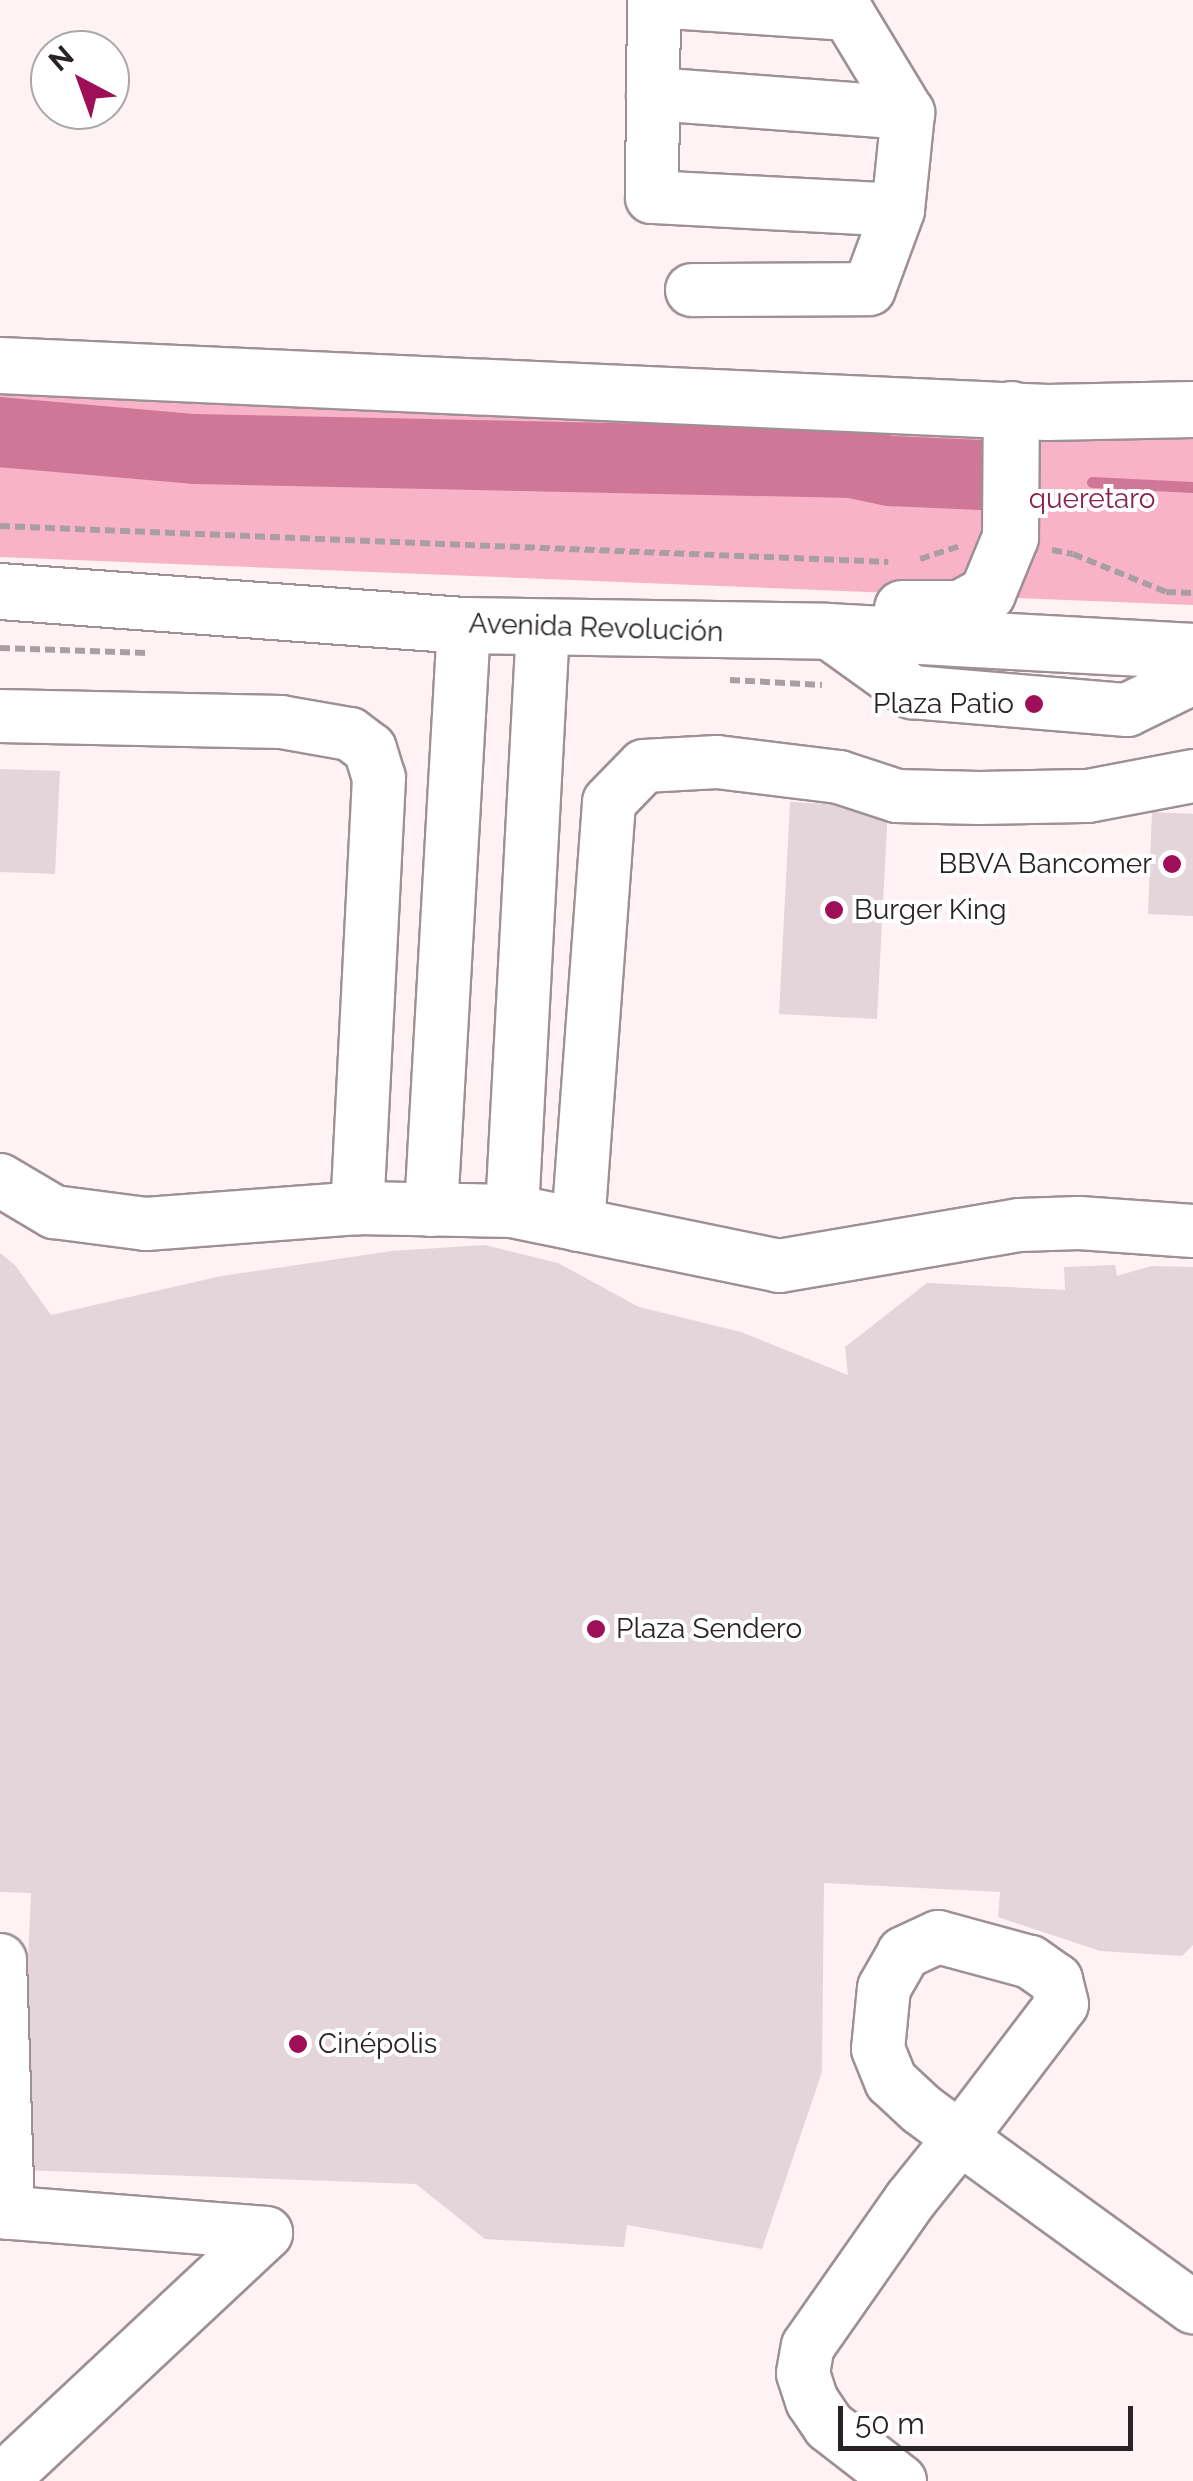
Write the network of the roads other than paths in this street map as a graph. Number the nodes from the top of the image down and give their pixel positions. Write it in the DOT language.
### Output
graph roads {
  1 [pos="789,4"];
  2 [pos="653,94"];
  3 [pos="908,113"];
  4 [pos="898,210"];
  5 [pos="692,290"];
  6 [pos="0,365"];
  7 [pos="1193,409"];
  8 [pos="1011,422"];
  9 [pos="0,591"];
  10 [pos="464,625"];
  11 [pos="543,628"];
  12 [pos="827,631"];
  13 [pos="1193,651"];
  14 [pos="712,656"];
  15 [pos="1193,678"];
  16 [pos="0,716"];
  17 [pos="1193,776"];
  18 [pos="0,1180"];
  19 [pos="357,1208"];
  20 [pos="431,1210"];
  21 [pos="512,1211"];
  22 [pos="578,1224"];
  23 [pos="1193,1232"];
  24 [pos="0,1960"];
  25 [pos="4,2212"];
  26 [pos="1193,2308"];
  27 [pos="1,2481"];
  28 [pos="900,2481"];
  1 -- 2 [label="lane"];
  1 -- 3 [label="lane"];
  2 -- 3 [label="lane"];
  2 -- 4 [label="lane"];
  3 -- 4 [label="lane"];
  4 -- 5 [label="lane"];
  6 -- 8 [label="main road"];
  7 -- 8 [label="main road"];
  8 -- 14 [label="main road"];
  9 -- 10 [label="main road, Avenida Revolución"];
  10 -- 11 [label="main road, Avenida Revolución"];
  10 -- 20 [label="lane"];
  11 -- 14 [label="main road, Avenida Revolución"];
  11 -- 21 [label="lane"];
  12 -- 13 [label="main road, Avenida Revolución"];
  12 -- 14 [label="main road, Avenida Revolución"];
  12 -- 15 [label="lane"];
  16 -- 19 [label="lane"];
  17 -- 22 [label="lane"];
  18 -- 19 [label="lane"];
  19 -- 20 [label="lane"];
  20 -- 21 [label="lane"];
  21 -- 22 [label="lane"];
  22 -- 23 [label="lane"];
  24 -- 25 [label="lane"];
  25 -- 27 [label="lane"];
  26 -- 28 [label="lane"];
}
